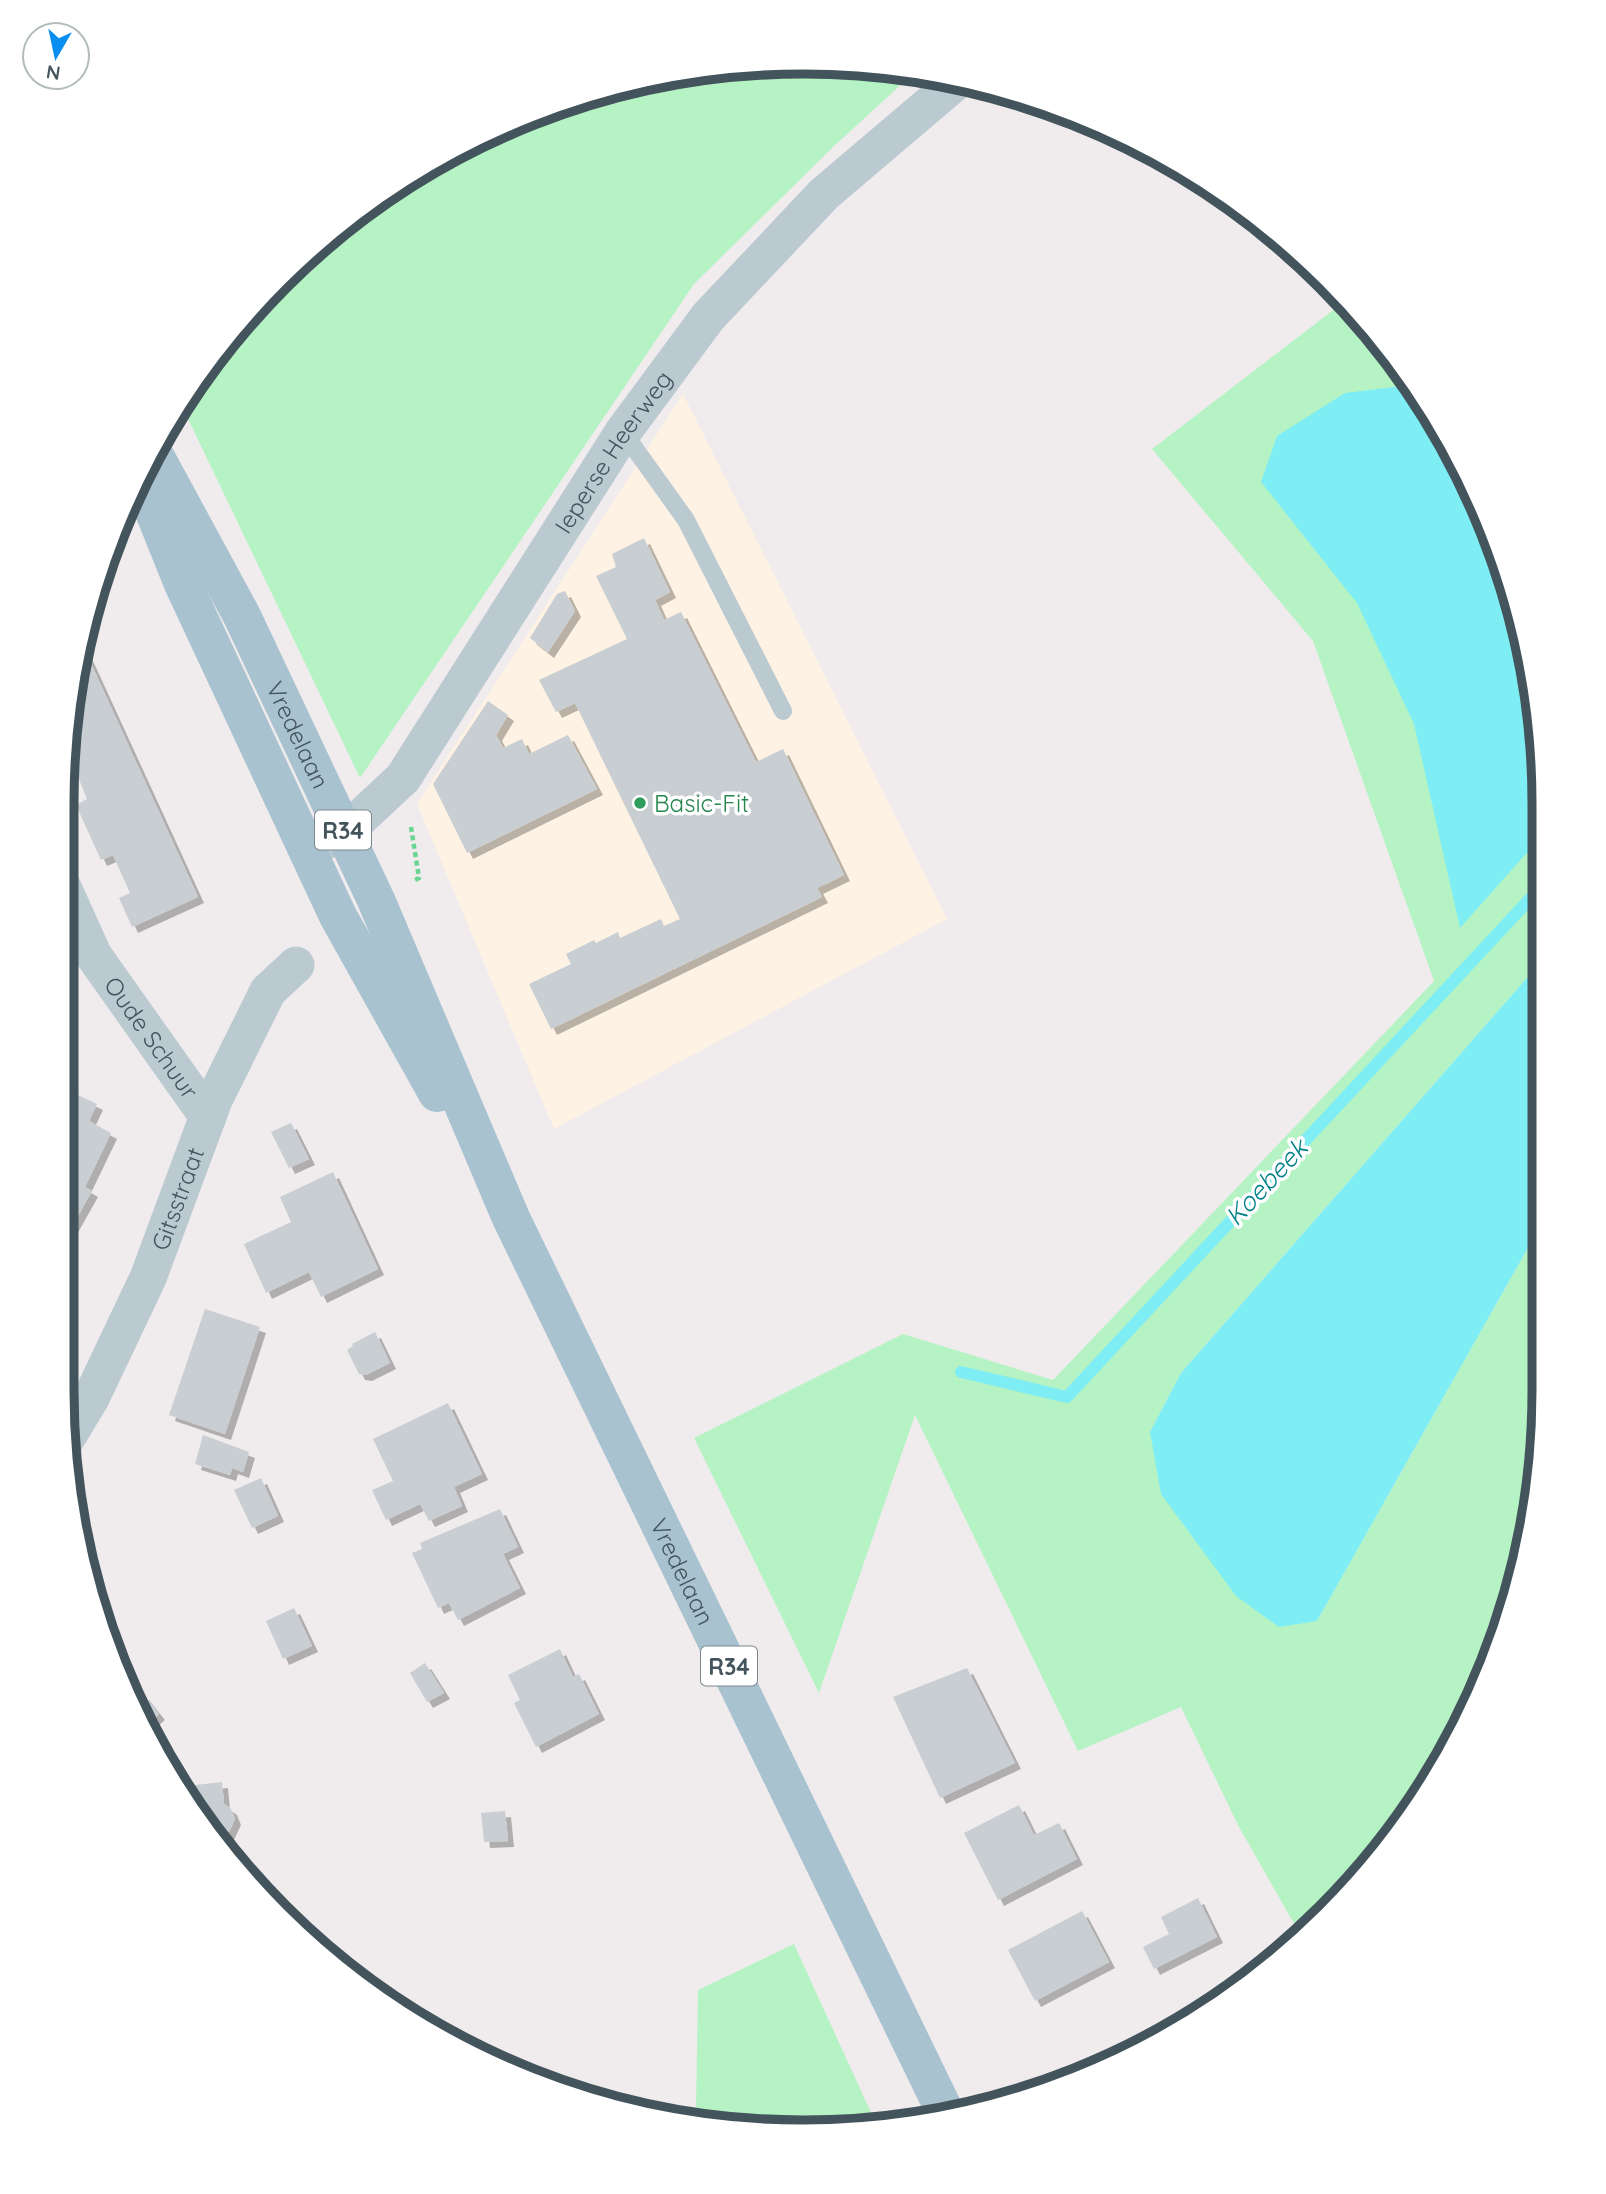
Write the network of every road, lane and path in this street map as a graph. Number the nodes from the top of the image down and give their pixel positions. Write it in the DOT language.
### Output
graph roads {
  1 [pos="948,89"];
  2 [pos="624,432"];
  3 [pos="158,462"];
  4 [pos="145,489"];
  5 [pos="782,711"];
  6 [pos="403,778"];
  7 [pos="344,833"];
  8 [pos="307,849"];
  9 [pos="376,900"];
  10 [pos="73,910"];
  11 [pos="296,965"];
  12 [pos="208,1117"];
  13 [pos="512,1218"];
  14 [pos="74,1426"];
  15 [pos="942,2106"];
  1 -- 2 [label="street, Ieperse Heerweg"];
  2 -- 5 [label="lane"];
  2 -- 6 [label="street, Ieperse Heerweg"];
  3 -- 7 [label="main road, Vredelaan / R34"];
  4 -- 8 [label="main road, Vredelaan / R34"];
  6 -- 7 [label="street, Ieperse Heerweg"];
  6 -- 9 [label="path"];
  7 -- 8 [label="street, Ieperse Heerweg"];
  7 -- 9 [label="main road, Vredelaan / R34"];
  8 -- 13 [label="main road, Vredelaan / R34"];
  9 -- 13 [label="main road, Vredelaan / R34"];
  10 -- 12 [label="street, Oude Schuur"];
  11 -- 12 [label="street, Gitsstraat"];
  12 -- 14 [label="street, Gitsstraat"];
  13 -- 15 [label="main road, Vredelaan / R34"];
}
